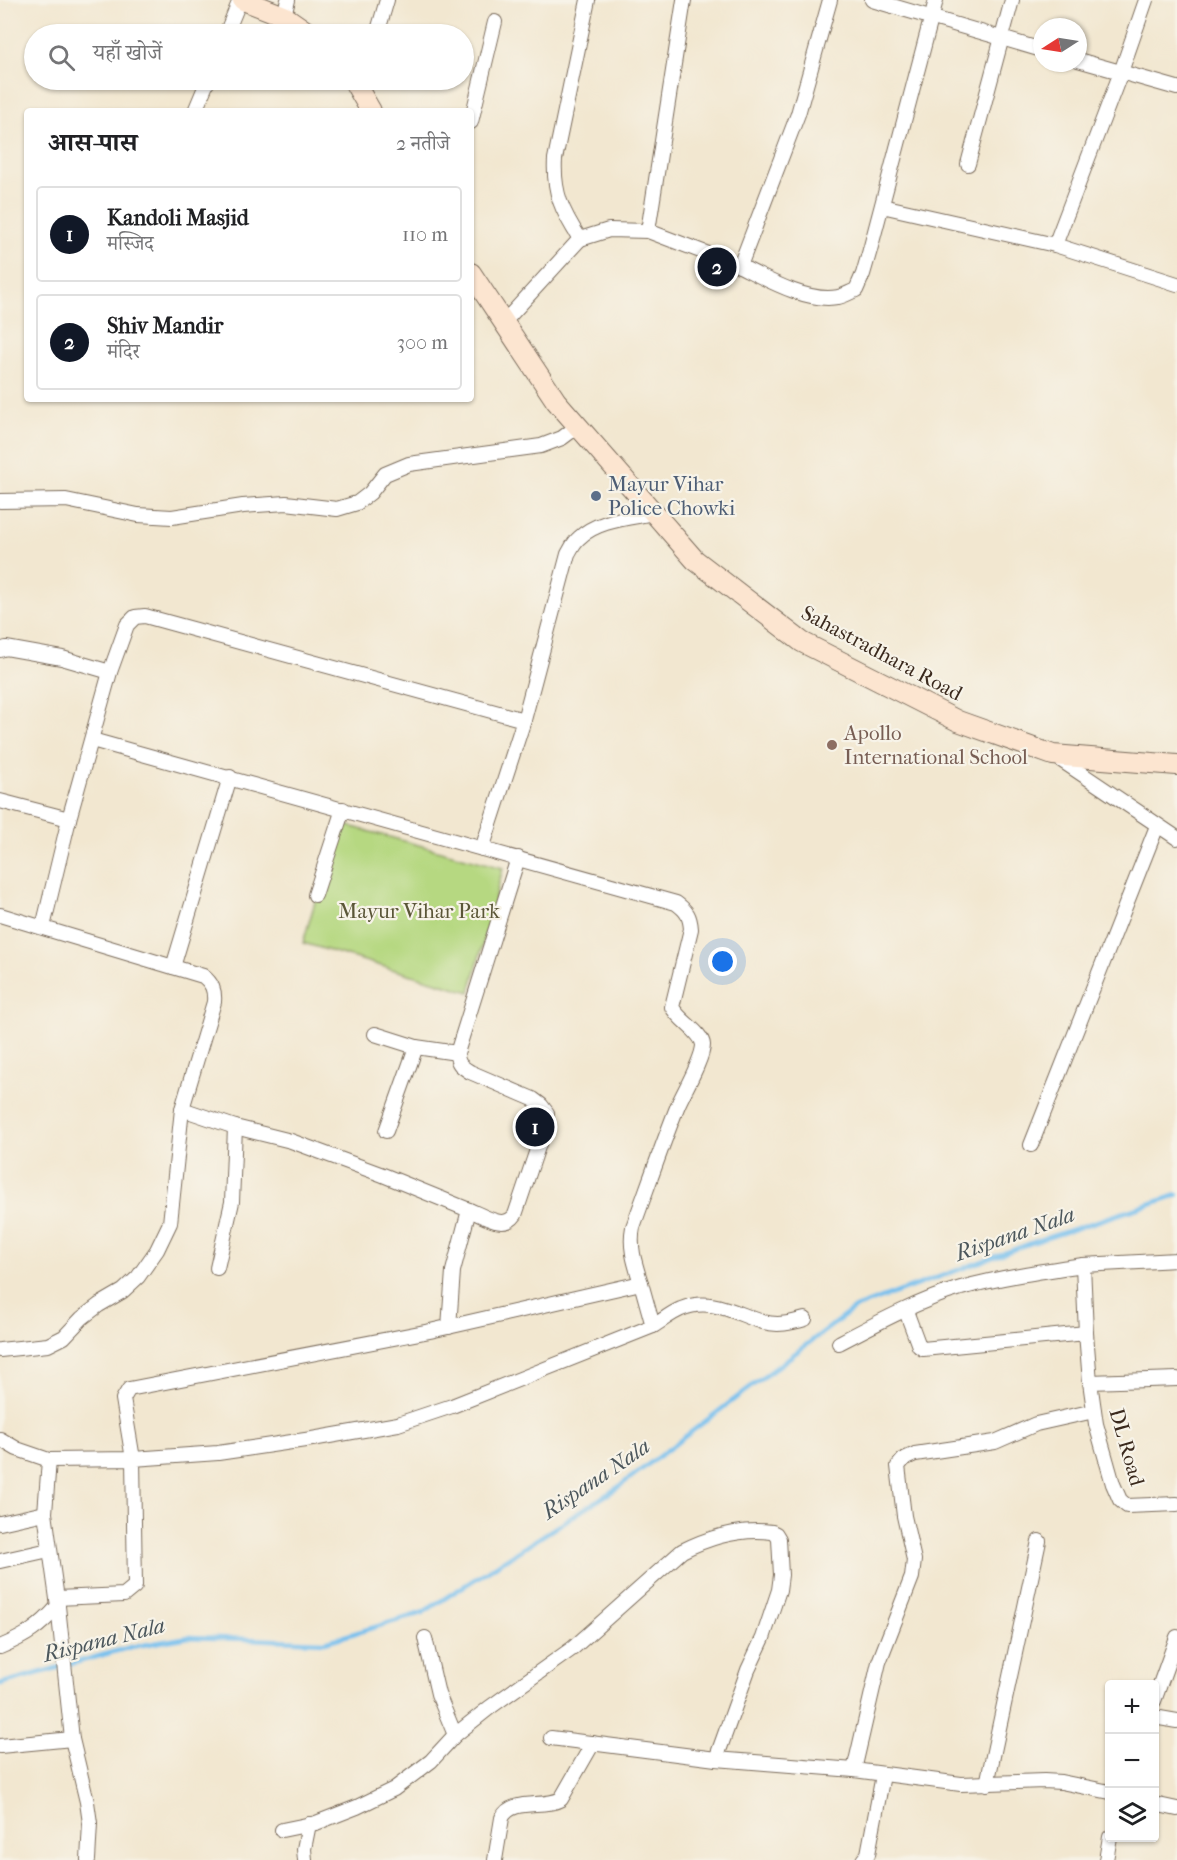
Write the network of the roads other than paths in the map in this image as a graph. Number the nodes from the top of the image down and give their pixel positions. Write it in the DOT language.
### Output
graph roads {
  1 [pos="242,0"];
  2 [pos="387,0"];
  3 [pos="588,0"];
  4 [pos="684,0"];
  5 [pos="830,0"];
  6 [pos="872,0"];
  7 [pos="936,0"];
  8 [pos="1012,0"];
  9 [pos="1146,0"];
  10 [pos="286,8"];
  11 [pos="933,18"];
  12 [pos="495,22"];
  13 [pos="231,24"];
  14 [pos="301,24"];
  15 [pos="380,24"];
  16 [pos="1002,38"];
  17 [pos="1033,47"];
  18 [pos="1087,63"];
  19 [pos="1121,72"];
  20 [pos="1177,88"];
  21 [pos="204,90"];
  22 [pos="362,90"];
  23 [pos="196,108"];
  24 [pos="370,108"];
  25 [pos="474,110"];
  26 [pos="968,164"];
  27 [pos="882,206"];
  28 [pos="648,231"];
  29 [pos="580,238"];
  30 [pos="1055,245"];
  31 [pos="740,266"];
  32 [pos="474,277"];
  33 [pos="1177,284"];
  34 [pos="504,322"];
  35 [pos="578,426"];
  36 [pos="0,501"];
  37 [pos="654,513"];
  38 [pos="0,650"];
  39 [pos="110,672"];
  40 [pos="524,720"];
  41 [pos="92,740"];
  42 [pos="1053,755"];
  43 [pos="1177,765"];
  44 [pos="230,777"];
  45 [pos="0,801"];
  46 [pos="343,809"];
  47 [pos="69,819"];
  48 [pos="1157,826"];
  49 [pos="1177,838"];
  50 [pos="482,849"];
  51 [pos="518,858"];
  52 [pos="315,895"];
  53 [pos="0,915"];
  54 [pos="43,927"];
  55 [pos="172,967"];
  56 [pos="375,1034"];
  57 [pos="416,1047"];
  58 [pos="456,1053"];
  59 [pos="182,1109"];
  60 [pos="235,1127"];
  61 [pos="386,1131"];
  62 [pos="1031,1145"];
  63 [pos="469,1210"];
  64 [pos="1177,1260"];
  65 [pos="1083,1265"];
  66 [pos="217,1268"];
  67 [pos="641,1283"];
  68 [pos="906,1311"];
  69 [pos="806,1319"];
  70 [pos="653,1326"];
  71 [pos="449,1327"];
  72 [pos="1086,1333"];
  73 [pos="839,1343"];
  74 [pos="0,1350"];
  75 [pos="1177,1378"];
  76 [pos="1090,1382"];
  77 [pos="1094,1411"];
  78 [pos="0,1439"];
  79 [pos="133,1459"];
  80 [pos="49,1460"];
  81 [pos="1177,1504"];
  82 [pos="45,1513"];
  83 [pos="0,1523"];
  84 [pos="1039,1541"];
  85 [pos="49,1550"];
  86 [pos="0,1561"];
  87 [pos="58,1607"];
  88 [pos="1177,1637"];
  89 [pos="425,1638"];
  90 [pos="0,1647"];
  91 [pos="1159,1689"];
  92 [pos="1159,1718"];
  93 [pos="1177,1721"];
  94 [pos="455,1736"];
  95 [pos="551,1738"];
  96 [pos="72,1739"];
  97 [pos="593,1743"];
  98 [pos="0,1746"];
  99 [pos="716,1759"];
  100 [pos="854,1770"];
  101 [pos="884,1774"];
  102 [pos="987,1784"];
  103 [pos="1105,1791"];
  104 [pos="1159,1805"];
  105 [pos="1177,1809"];
  106 [pos="309,1824"];
  107 [pos="282,1830"];
  108 [pos="1109,1842"];
  109 [pos="88,1860"];
  110 [pos="305,1860"];
  111 [pos="495,1860"];
  112 [pos="863,1860"];
  113 [pos="1106,1860"];
  1 -- 10 [label="main road"];
  1 -- 13 [label="street"];
  2 -- 15 [label="street"];
  3 -- 29 [label="street"];
  4 -- 28 [label="street"];
  5 -- 31 [label="street"];
  6 -- 11 [label="street"];
  7 -- 11 [label="street"];
  8 -- 16 [label="street"];
  9 -- 19 [label="street"];
  10 -- 14 [label="main road"];
  11 -- 16 [label="street"];
  11 -- 27 [label="street"];
  12 -- 25 [label="street"];
  16 -- 17 [label="street"];
  16 -- 26 [label="street"];
  18 -- 19 [label="street"];
  19 -- 20 [label="street"];
  19 -- 30 [label="street"];
  21 -- 23 [label="street"];
  22 -- 24 [label="main road"];
  27 -- 30 [label="street"];
  27 -- 31 [label="street"];
  28 -- 29 [label="street"];
  28 -- 31 [label="street"];
  29 -- 34 [label="street"];
  30 -- 33 [label="street"];
  32 -- 34 [label="main road, Sahastradhara Road"];
  34 -- 35 [label="main road, Sahastradhara Road"];
  35 -- 36 [label="street"];
  35 -- 37 [label="main road, Sahastradhara Road"];
  37 -- 40 [label="street"];
  37 -- 42 [label="main road, Sahastradhara Road"];
  38 -- 39 [label="street"];
  39 -- 40 [label="street"];
  39 -- 41 [label="street"];
  40 -- 50 [label="street"];
  41 -- 44 [label="street"];
  41 -- 47 [label="street"];
  42 -- 43 [label="main road, Sahastradhara Road"];
  42 -- 48 [label="street"];
  44 -- 46 [label="street"];
  44 -- 55 [label="street"];
  45 -- 47 [label="street"];
  46 -- 50 [label="street"];
  46 -- 52 [label="street"];
  47 -- 54 [label="street"];
  48 -- 49 [label="street"];
  48 -- 62 [label="street"];
  50 -- 51 [label="street"];
  51 -- 58 [label="street"];
  51 -- 67 [label="street"];
  53 -- 54 [label="street"];
  54 -- 55 [label="street"];
  55 -- 59 [label="street"];
  56 -- 57 [label="street"];
  57 -- 58 [label="street"];
  57 -- 61 [label="street"];
  58 -- 63 [label="street"];
  59 -- 60 [label="street"];
  59 -- 74 [label="street"];
  60 -- 63 [label="street"];
  60 -- 66 [label="street"];
  63 -- 71 [label="street"];
  64 -- 65 [label="street"];
  65 -- 68 [label="street"];
  65 -- 72 [label="street, DL Road"];
  67 -- 70 [label="street"];
  67 -- 71 [label="street"];
  68 -- 72 [label="street"];
  68 -- 73 [label="street"];
  69 -- 70 [label="street"];
  70 -- 79 [label="street"];
  71 -- 79 [label="street"];
  72 -- 76 [label="street, DL Road"];
  75 -- 76 [label="street"];
  76 -- 77 [label="street, DL Road"];
  77 -- 81 [label="street, DL Road"];
  77 -- 100 [label="street"];
  78 -- 80 [label="street"];
  79 -- 80 [label="street"];
  79 -- 87 [label="street"];
  80 -- 82 [label="street"];
  82 -- 83 [label="street"];
  82 -- 85 [label="street"];
  84 -- 102 [label="street"];
  85 -- 86 [label="street"];
  85 -- 87 [label="street"];
  87 -- 90 [label="street"];
  87 -- 96 [label="street"];
  88 -- 91 [label="street"];
  89 -- 94 [label="street"];
  92 -- 93 [label="street"];
  94 -- 99 [label="street"];
  94 -- 106 [label="street"];
  95 -- 97 [label="street"];
  96 -- 98 [label="street"];
  96 -- 109 [label="street"];
  97 -- 99 [label="street"];
  97 -- 111 [label="street"];
  99 -- 100 [label="street"];
  100 -- 101 [label="street"];
  101 -- 102 [label="street"];
  101 -- 112 [label="street"];
  102 -- 103 [label="street"];
  104 -- 105 [label="street"];
  106 -- 107 [label="street"];
  106 -- 110 [label="street"];
  108 -- 113 [label="street"];
}
